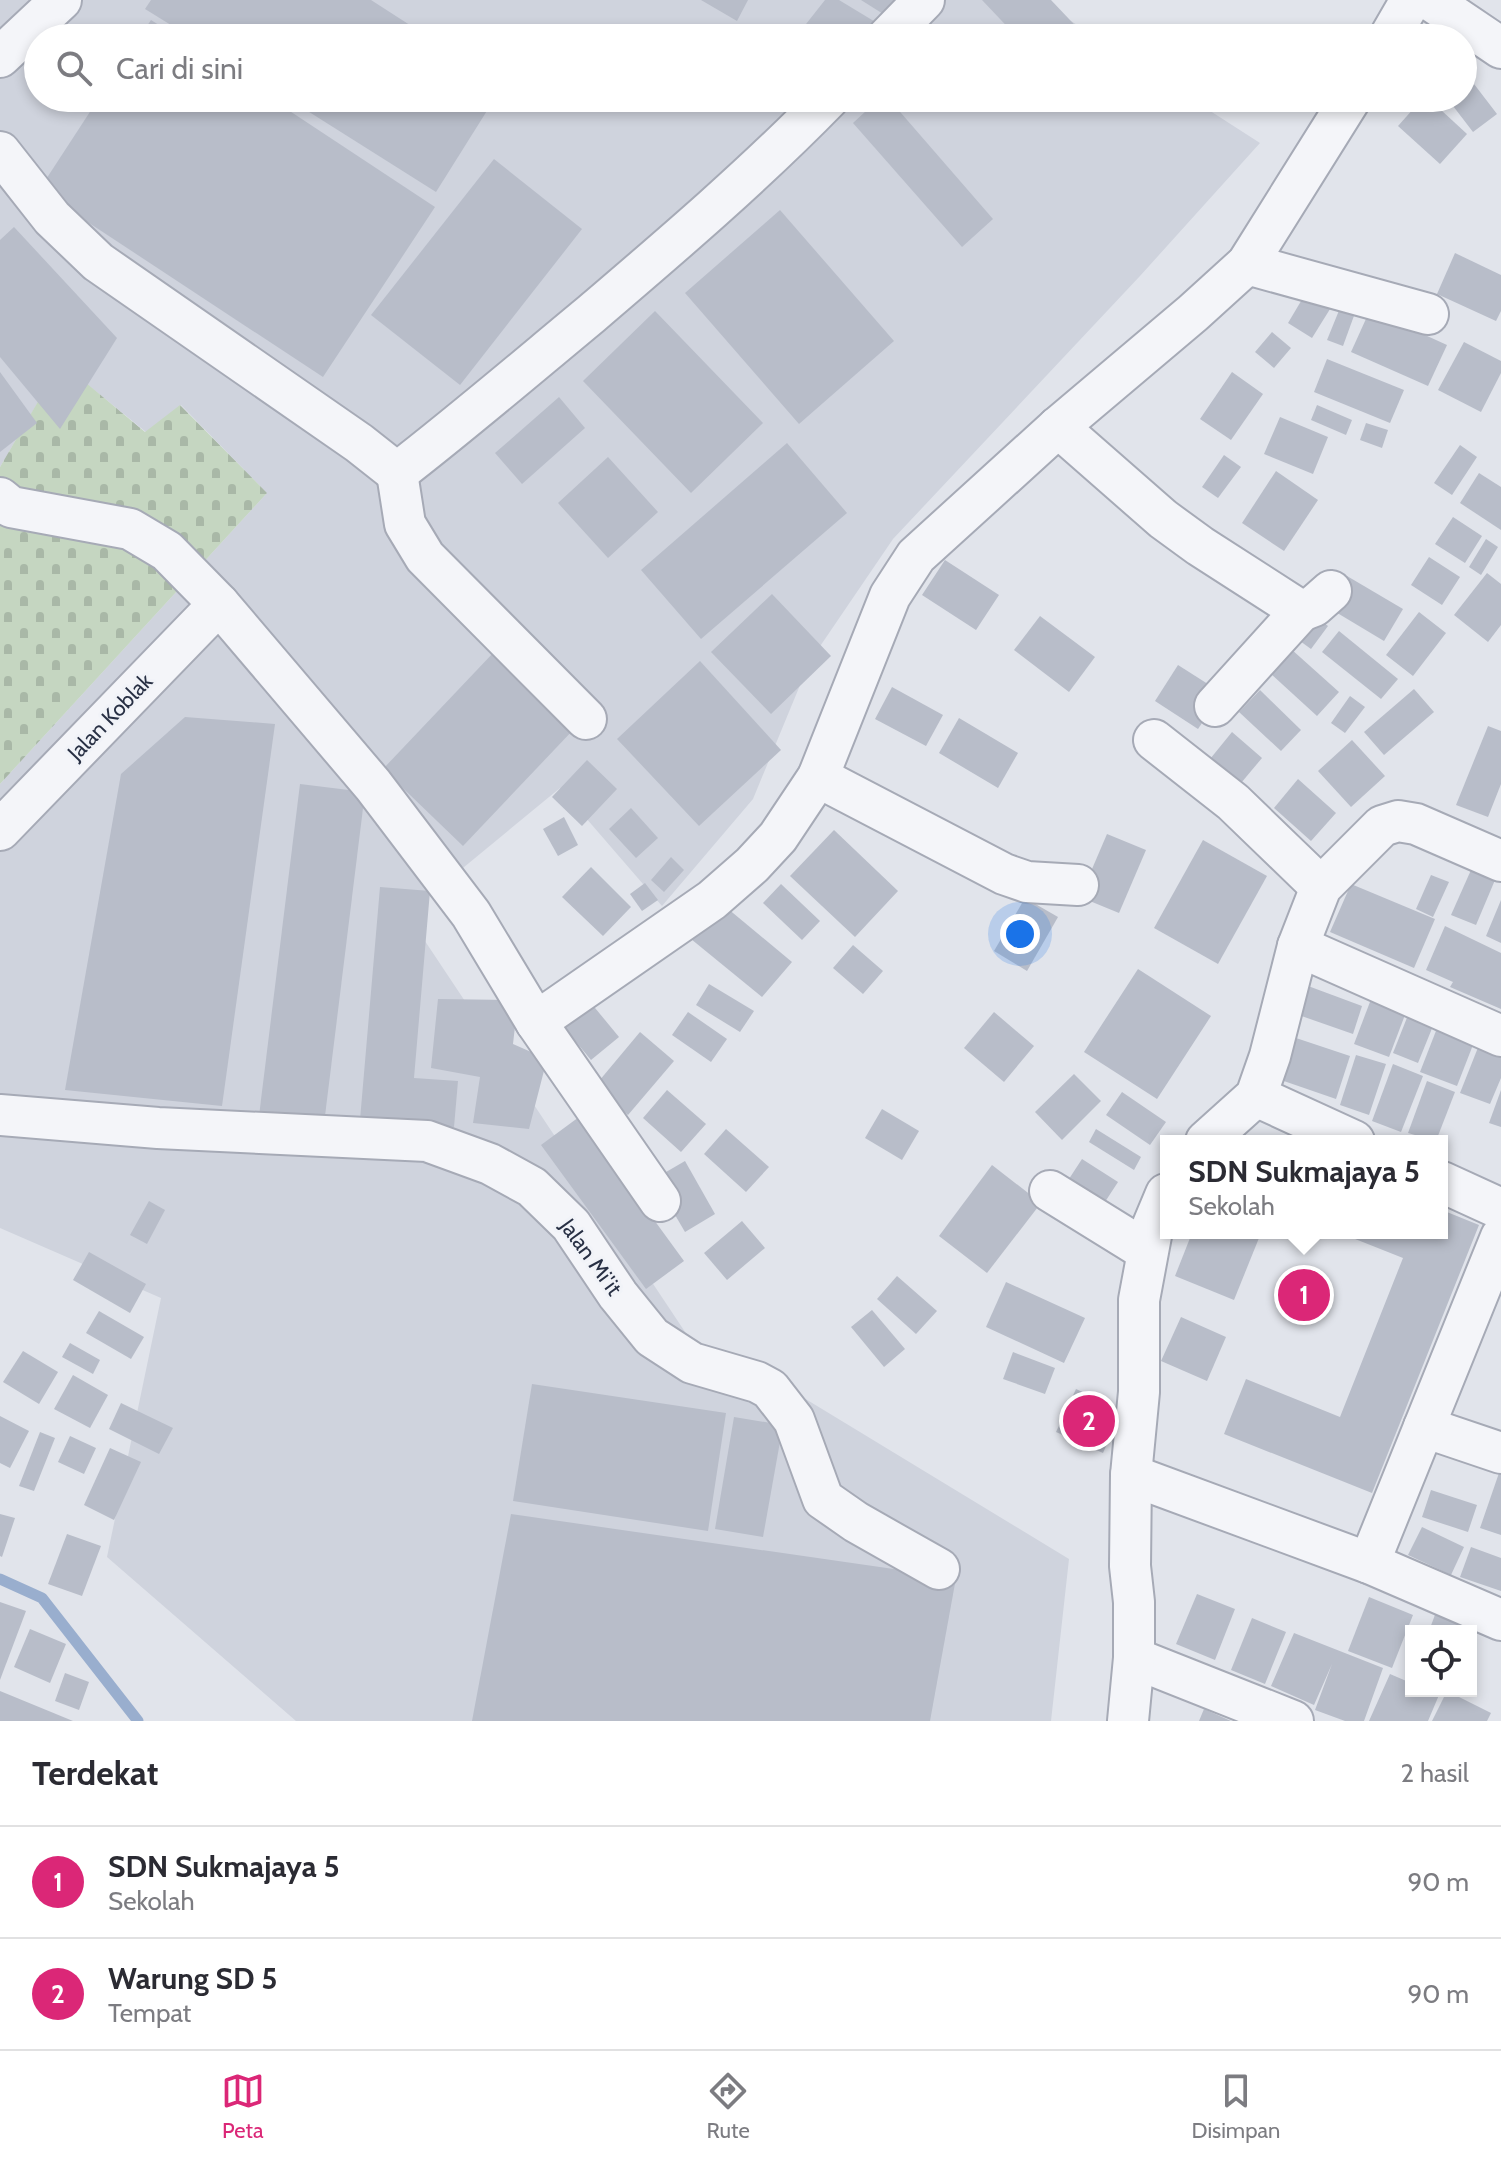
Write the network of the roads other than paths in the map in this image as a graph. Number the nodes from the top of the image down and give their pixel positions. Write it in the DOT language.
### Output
graph roads {
  1 [pos="61,0"];
  2 [pos="924,0"];
  3 [pos="1411,0"];
  4 [pos="1430,0"];
  5 [pos="35,24"];
  6 [pos="901,24"];
  7 [pos="1397,24"];
  8 [pos="1466,24"];
  9 [pos="1477,32"];
  10 [pos="24,35"];
  11 [pos="1501,48"];
  12 [pos="0,57"];
  13 [pos="815,112"];
  14 [pos="1342,112"];
  15 [pos="0,152"];
  16 [pos="1247,264"];
  17 [pos="1428,314"];
  18 [pos="1058,427"];
  19 [pos="397,473"];
  20 [pos="0,498"];
  21 [pos="219,604"];
  22 [pos="1215,706"];
  23 [pos="586,719"];
  24 [pos="1154,740"];
  25 [pos="818,777"];
  26 [pos="0,830"];
  27 [pos="1501,861"];
  28 [pos="1078,885"];
  29 [pos="1321,887"];
  30 [pos="1298,946"];
  31 [pos="536,1022"];
  32 [pos="1501,1036"];
  33 [pos="1256,1096"];
  34 [pos="0,1115"];
  35 [pos="1213,1135"];
  36 [pos="1341,1135"];
  37 [pos="1448,1185"];
  38 [pos="1050,1191"];
  39 [pos="660,1201"];
  40 [pos="1160,1208"];
  41 [pos="1501,1209"];
  42 [pos="1501,1237"];
  43 [pos="1147,1251"];
  44 [pos="1424,1427"];
  45 [pos="1501,1453"];
  46 [pos="1131,1475"];
  47 [pos="1369,1563"];
  48 [pos="939,1569"];
  49 [pos="1501,1620"];
  50 [pos="1134,1658"];
  51 [pos="1128,1721"];
  52 [pos="1293,1721"];
  1 -- 5 [label="street"];
  2 -- 6 [label="street"];
  3 -- 7 [label="street"];
  4 -- 8 [label="street"];
  9 -- 11 [label="street"];
  10 -- 12 [label="street"];
  13 -- 19 [label="street"];
  14 -- 16 [label="street"];
  15 -- 19 [label="street"];
  16 -- 17 [label="street"];
  16 -- 18 [label="street"];
  18 -- 22 [label="street"];
  18 -- 25 [label="street"];
  19 -- 23 [label="street"];
  20 -- 21 [label="street"];
  21 -- 26 [label="street, Jalan Koblak"];
  21 -- 31 [label="street"];
  24 -- 29 [label="street"];
  25 -- 28 [label="street"];
  25 -- 31 [label="street"];
  27 -- 29 [label="street"];
  29 -- 30 [label="street"];
  30 -- 32 [label="street"];
  30 -- 33 [label="street"];
  31 -- 39 [label="street"];
  33 -- 35 [label="street"];
  33 -- 36 [label="street"];
  34 -- 48 [label="street, Jalan Mi'it"];
  37 -- 41 [label="street"];
  38 -- 43 [label="street"];
  40 -- 43 [label="street"];
  42 -- 44 [label="street"];
  43 -- 46 [label="street"];
  44 -- 45 [label="street"];
  44 -- 47 [label="street"];
  46 -- 47 [label="street"];
  46 -- 50 [label="street"];
  47 -- 49 [label="street"];
  50 -- 51 [label="street"];
  50 -- 52 [label="street"];
}
